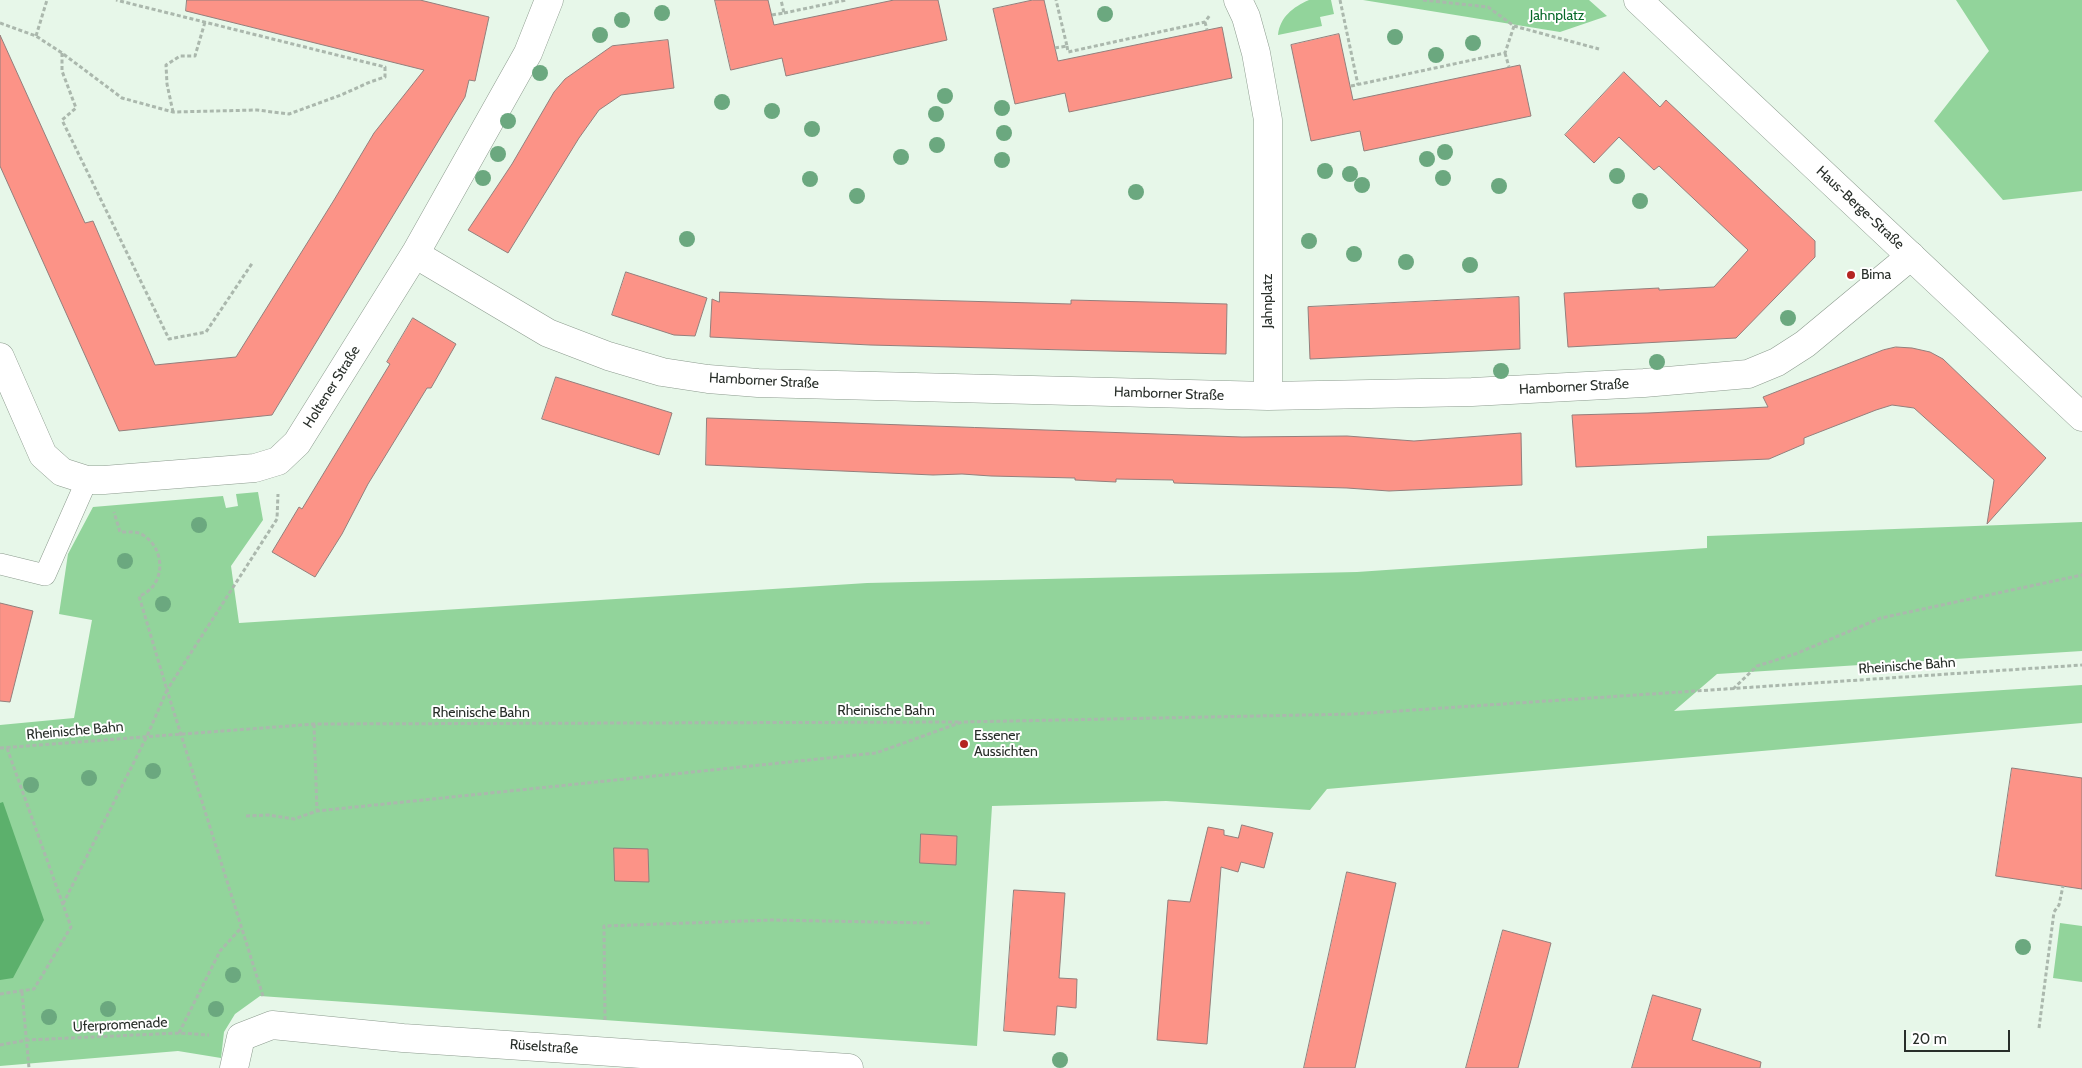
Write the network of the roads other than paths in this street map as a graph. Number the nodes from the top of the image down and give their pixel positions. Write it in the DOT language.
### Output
graph roads {
  1 [pos="549,0"];
  2 [pos="1638,0"];
  3 [pos="1240,3"];
  4 [pos="415,254"];
  5 [pos="1912,256"];
  6 [pos="0,357"];
  7 [pos="1268,396"];
  8 [pos="2082,417"];
  9 [pos="95,480"];
  10 [pos="0,564"];
  11 [pos="234,1068"];
  12 [pos="849,1068"];
  1 -- 4 [label="street, Holtener Straße"];
  2 -- 5 [label="street, Haus-Berge-Straße"];
  3 -- 7 [label="street, Jahnplatz"];
  4 -- 7 [label="street, Hamborner Straße"];
  4 -- 9 [label="street, Holtener Straße"];
  5 -- 7 [label="street, Hamborner Straße"];
  5 -- 8 [label="street, Haus-Berge-Straße"];
  6 -- 9 [label="street, Holtener Straße"];
  9 -- 10 [label="lane"];
  11 -- 12 [label="street, Rüselstraße"];
}
